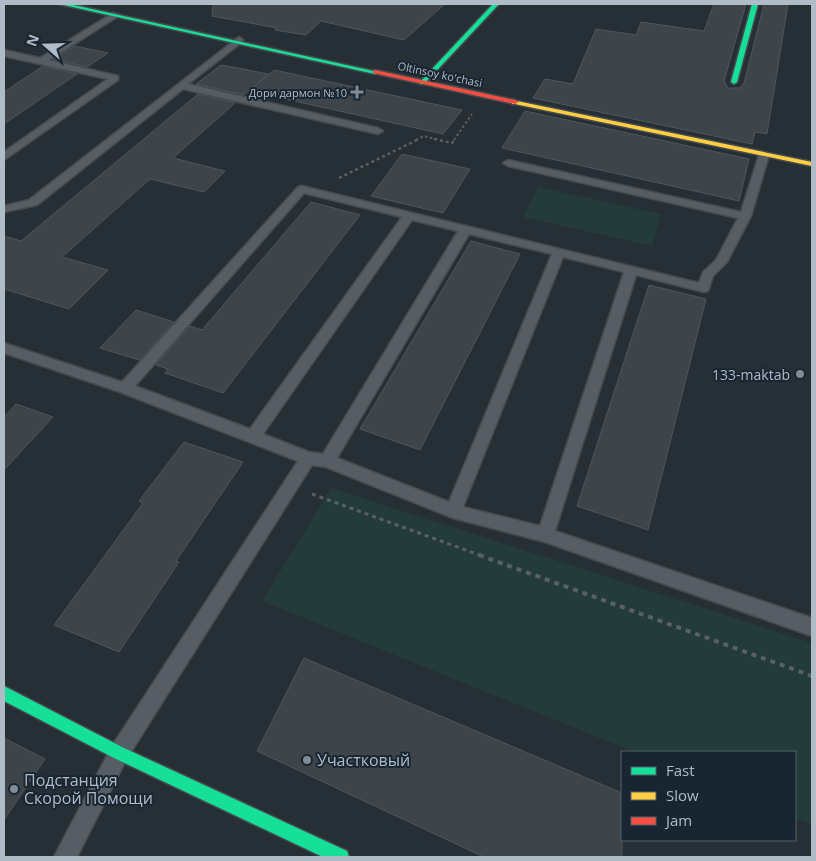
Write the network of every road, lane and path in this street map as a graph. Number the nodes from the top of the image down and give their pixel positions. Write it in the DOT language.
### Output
graph roads {
  1 [pos="62,4"];
  2 [pos="496,4"];
  3 [pos="754,4"];
  4 [pos="116,15"];
  5 [pos="240,40"];
  6 [pos="4,53"];
  7 [pos="41,61"];
  8 [pos="734,82"];
  9 [pos="422,83"];
  10 [pos="183,86"];
  11 [pos="484,96"];
  12 [pos="378,131"];
  13 [pos="764,155"];
  14 [pos="4,157"];
  15 [pos="508,163"];
  16 [pos="812,164"];
  17 [pos="312,192"];
  18 [pos="4,210"];
  19 [pos="408,216"];
  20 [pos="745,216"];
  21 [pos="465,230"];
  22 [pos="559,254"];
  23 [pos="631,271"];
  24 [pos="4,348"];
  25 [pos="125,388"];
  26 [pos="252,438"];
  27 [pos="308,458"];
  28 [pos="327,460"];
  29 [pos="290,486"];
  30 [pos="453,511"];
  31 [pos="546,534"];
  32 [pos="812,627"];
  33 [pos="812,676"];
  34 [pos="4,693"];
  35 [pos="119,753"];
  36 [pos="65,857"];
  37 [pos="341,857"];
  1 -- 4 [label="street, Oltinsoy ko'chasi"];
  2 -- 9 [label="street"];
  3 -- 8 [label="street"];
  4 -- 5 [label="street, Oltinsoy ko'chasi"];
  4 -- 7 [label="lane"];
  5 -- 9 [label="street, Oltinsoy ko'chasi"];
  5 -- 10 [label="lane"];
  6 -- 7 [label="lane"];
  7 -- 14 [label="lane"];
  9 -- 11 [label="street, Oltinsoy ko'chasi"];
  10 -- 12 [label="lane"];
  10 -- 18 [label="lane"];
  11 -- 13 [label="street, Oltinsoy ko'chasi"];
  11 -- 17 [label="path"];
  13 -- 16 [label="street, Oltinsoy ko'chasi"];
  13 -- 20 [label="lane"];
  15 -- 20 [label="lane"];
  17 -- 19 [label="lane"];
  17 -- 25 [label="lane"];
  19 -- 21 [label="lane"];
  19 -- 26 [label="lane"];
  20 -- 23 [label="lane"];
  21 -- 22 [label="lane"];
  21 -- 28 [label="lane"];
  22 -- 23 [label="lane"];
  22 -- 30 [label="lane"];
  23 -- 31 [label="lane"];
  24 -- 25 [label="lane"];
  25 -- 26 [label="lane"];
  26 -- 27 [label="lane"];
  27 -- 28 [label="lane"];
  27 -- 29 [label="lane"];
  28 -- 30 [label="lane"];
  29 -- 33 [label="path"];
  29 -- 35 [label="lane"];
  30 -- 31 [label="lane"];
  31 -- 32 [label="lane"];
  34 -- 35 [label="street"];
  35 -- 36 [label="lane"];
  35 -- 37 [label="street"];
}
